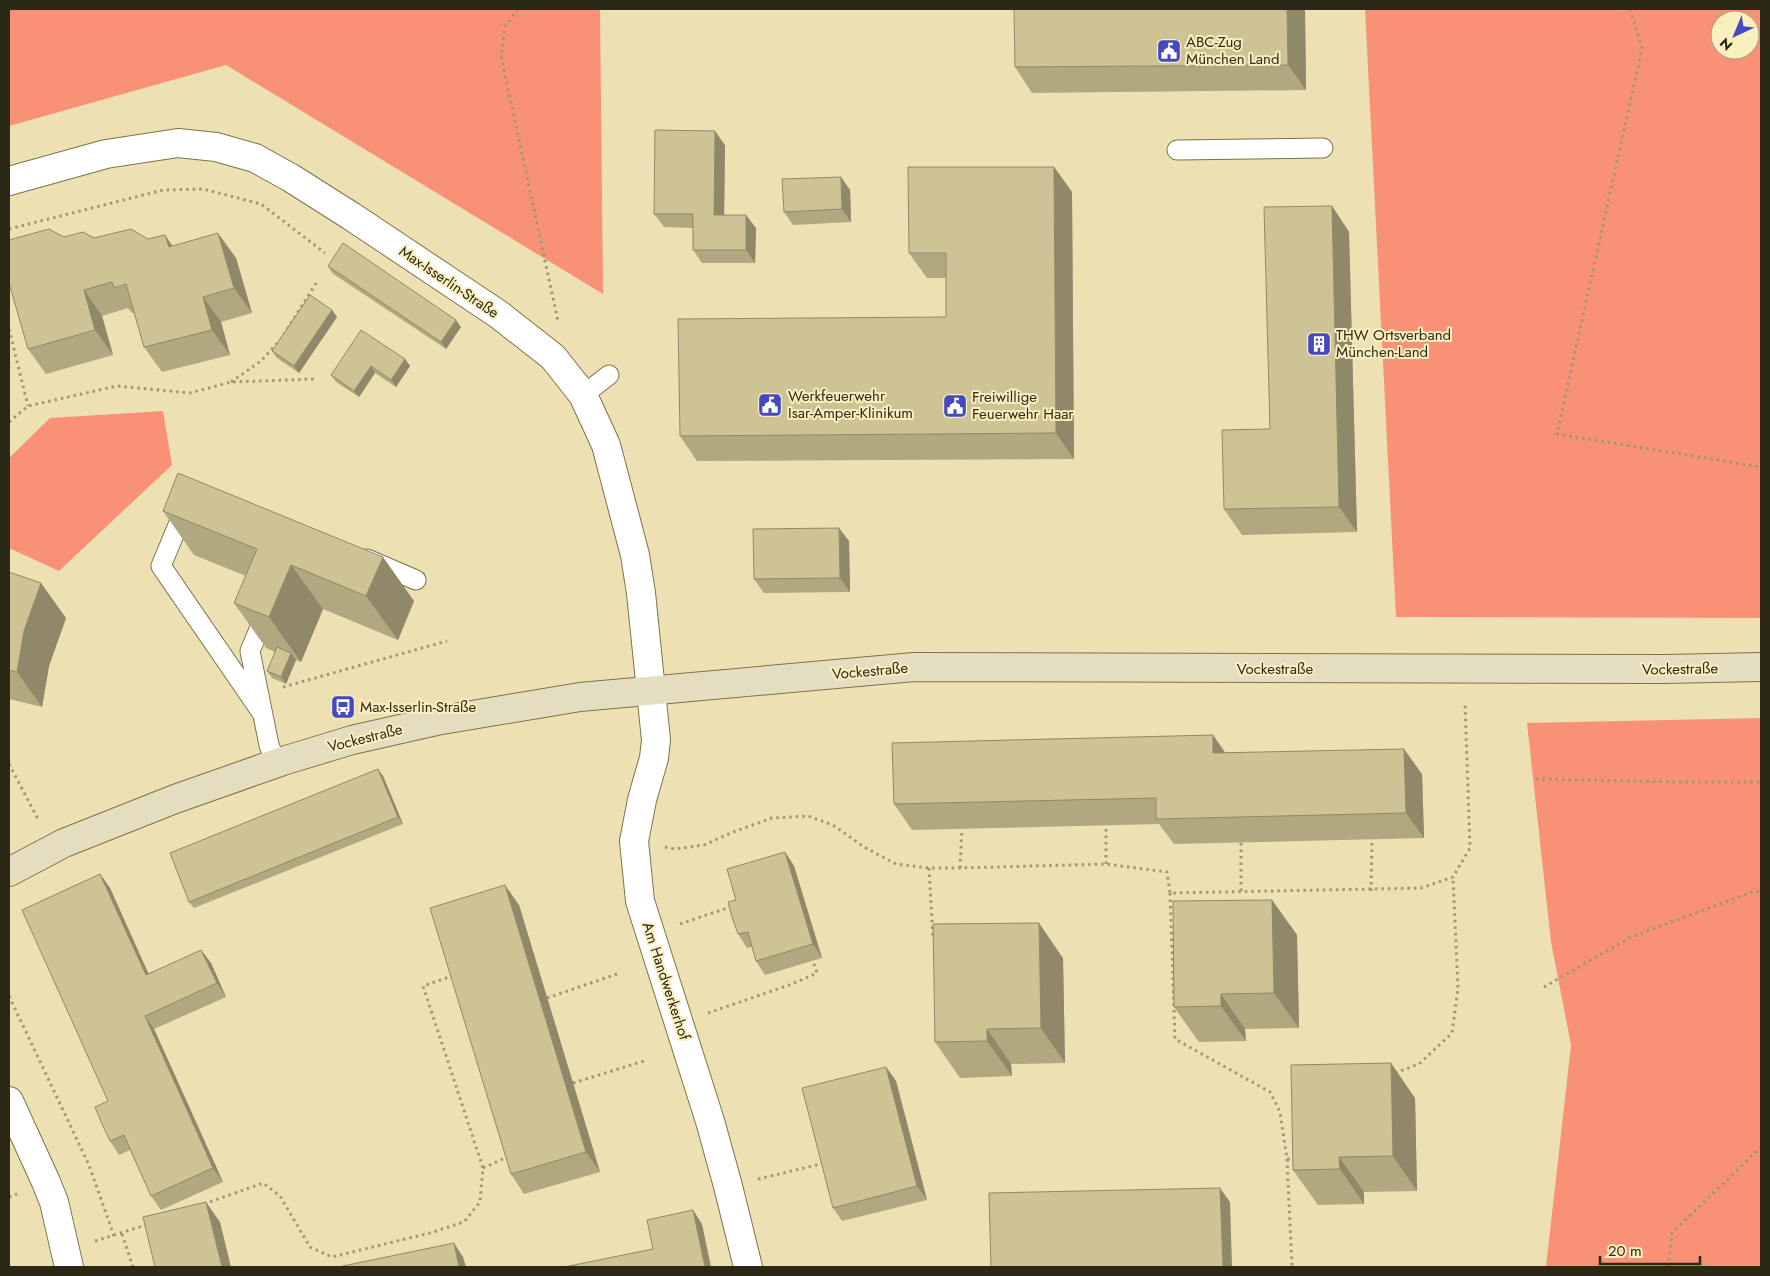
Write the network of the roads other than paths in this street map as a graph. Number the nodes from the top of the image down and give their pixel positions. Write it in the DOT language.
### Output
graph roads {
  1 [pos="1322,148"];
  2 [pos="1177,150"];
  3 [pos="9,181"];
  4 [pos="609,375"];
  5 [pos="583,395"];
  6 [pos="191,494"];
  7 [pos="354,554"];
  8 [pos="416,580"];
  9 [pos="267,609"];
  10 [pos="1761,667"];
  11 [pos="651,690"];
  12 [pos="262,714"];
  13 [pos="276,764"];
  14 [pos="9,872"];
  15 [pos="9,1101"];
  16 [pos="67,1258"];
  17 [pos="748,1267"];
  1 -- 2 [label="lane"];
  3 -- 5 [label="street, Max-Isserlin-Straße"];
  4 -- 5 [label="lane"];
  5 -- 11 [label="street, Max-Isserlin-Straße"];
  6 -- 12 [label="lane"];
  7 -- 8 [label="lane"];
  9 -- 12 [label="lane"];
  10 -- 11 [label="main road, Vockestraße"];
  11 -- 13 [label="main road, Vockestraße"];
  11 -- 17 [label="street, Am Handwerkerhof"];
  12 -- 13 [label="lane"];
  13 -- 14 [label="main road, Vockestraße"];
  15 -- 16 [label="street"];
}
